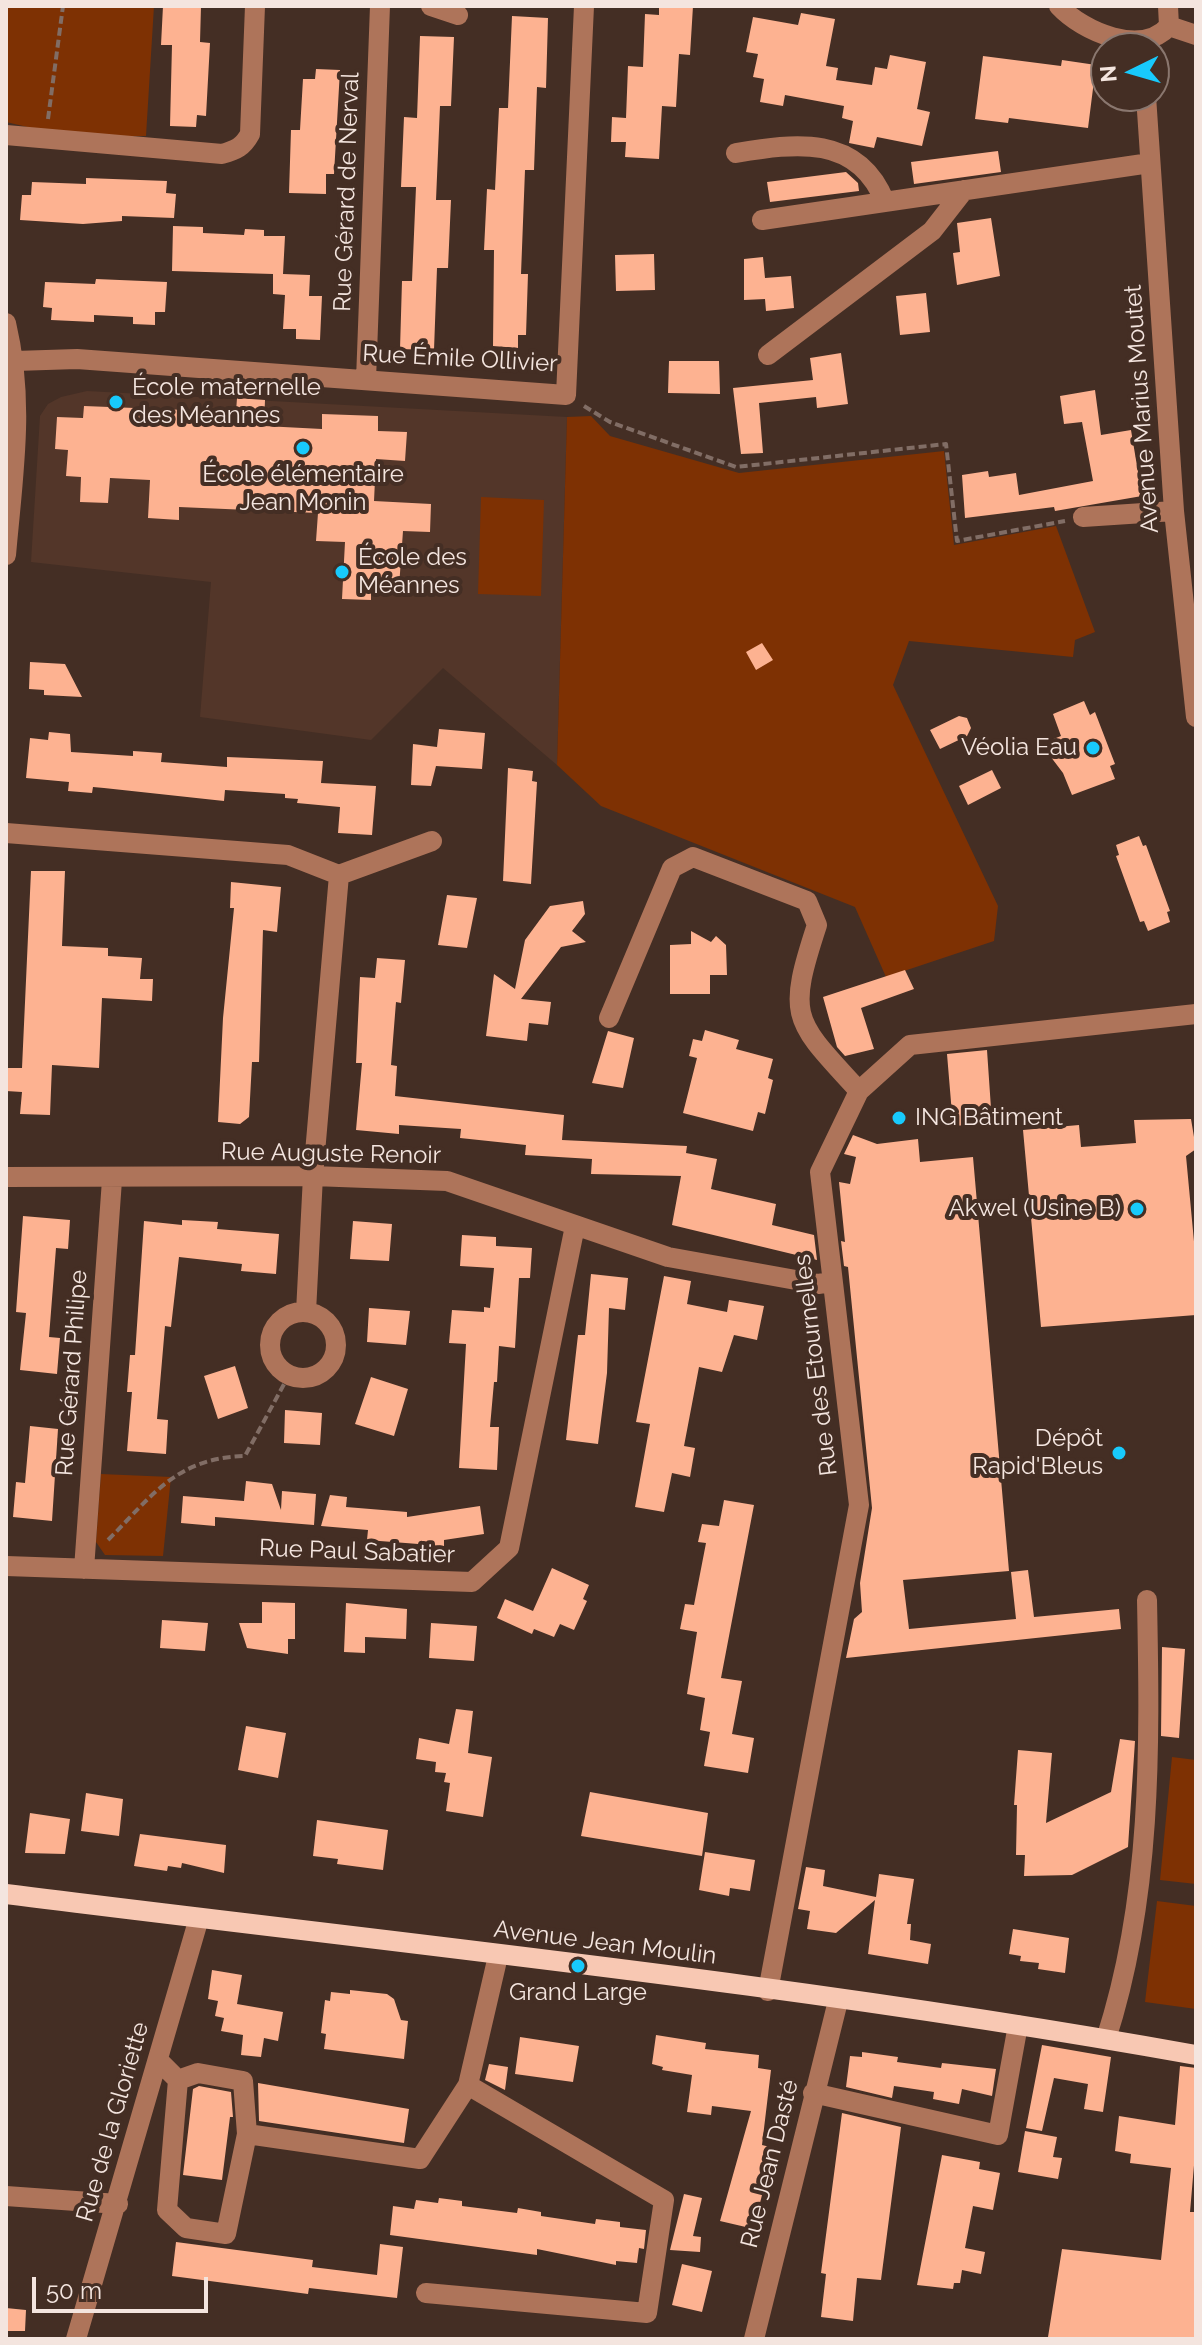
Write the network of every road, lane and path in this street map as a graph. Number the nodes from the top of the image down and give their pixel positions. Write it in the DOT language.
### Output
graph roads {
  1 [pos="63,6"];
  2 [pos="255,6"];
  3 [pos="380,6"];
  4 [pos="431,6"];
  5 [pos="584,6"];
  6 [pos="1059,6"];
  7 [pos="458,15"];
  8 [pos="1169,16"];
  9 [pos="1104,32"];
  10 [pos="1196,35"];
  11 [pos="1147,112"];
  12 [pos="6,135"];
  13 [pos="46,137"];
  14 [pos="736,153"];
  15 [pos="1150,163"];
  16 [pos="964,190"];
  17 [pos="885,202"];
  18 [pos="762,220"];
  19 [pos="6,323"];
  20 [pos="768,355"];
  21 [pos="15,361"];
  22 [pos="366,380"];
  23 [pos="566,395"];
  24 [pos="1174,511"];
  25 [pos="1083,517"];
  26 [pos="6,555"];
  27 [pos="1196,717"];
  28 [pos="6,833"];
  29 [pos="432,841"];
  30 [pos="339,875"];
  31 [pos="1196,1014"];
  32 [pos="609,1018"];
  33 [pos="859,1091"];
  34 [pos="313,1176"];
  35 [pos="6,1177"];
  36 [pos="112,1180"];
  37 [pos="575,1226"];
  38 [pos="832,1282"];
  39 [pos="306,1312"];
  40 [pos="289,1375"];
  41 [pos="6,1566"];
  42 [pos="84,1569"];
  43 [pos="1147,1600"];
  44 [pos="6,1894"];
  45 [pos="199,1918"];
  46 [pos="498,1956"];
  47 [pos="768,1991"];
  48 [pos="838,2001"];
  49 [pos="1018,2025"];
  50 [pos="1106,2039"];
  51 [pos="1196,2055"];
  52 [pos="158,2060"];
  53 [pos="178,2080"];
  54 [pos="468,2085"];
  55 [pos="813,2093"];
  56 [pos="247,2134"];
  57 [pos="6,2196"];
  58 [pos="118,2204"];
  59 [pos="426,2293"];
  60 [pos="76,2339"];
  61 [pos="754,2339"];
  1 -- 13 [label="path"];
  2 -- 13 [label="street"];
  3 -- 22 [label="street, Rue Gérard de Nerval"];
  4 -- 7 [label="street"];
  5 -- 23 [label="street, Rue Émile Ollivier"];
  6 -- 9 [label="street"];
  8 -- 10 [label="street"];
  11 -- 15 [label="street, Avenue Marius Moutet"];
  12 -- 13 [label="street"];
  14 -- 17 [label="street"];
  15 -- 16 [label="street"];
  15 -- 24 [label="street, Avenue Marius Moutet"];
  16 -- 17 [label="street"];
  16 -- 20 [label="street"];
  17 -- 18 [label="street"];
  19 -- 21 [label="street"];
  21 -- 22 [label="street, Rue Émile Ollivier"];
  21 -- 26 [label="street"];
  22 -- 23 [label="street, Rue Émile Ollivier"];
  23 -- 25 [label="path"];
  24 -- 25 [label="street"];
  24 -- 27 [label="street, Avenue Marius Moutet"];
  28 -- 30 [label="street"];
  29 -- 30 [label="street"];
  30 -- 34 [label="street"];
  31 -- 33 [label="street, Rue des Etournelles"];
  32 -- 33 [label="street"];
  33 -- 38 [label="street, Rue des Etournelles"];
  34 -- 36 [label="street, Rue Auguste Renoir"];
  34 -- 37 [label="street, Rue Auguste Renoir"];
  34 -- 39 [label="street"];
  35 -- 36 [label="street, Rue Auguste Renoir"];
  36 -- 42 [label="street, Rue Gérard Philipe"];
  37 -- 38 [label="street, Rue Auguste Renoir"];
  37 -- 42 [label="street, Rue Paul Sabatier"];
  38 -- 47 [label="street, Rue des Etournelles"];
  39 -- 40 [label="street"];
  39 -- 40 [label="street"];
  40 -- 42 [label="path"];
  41 -- 42 [label="street, Rue Paul Sabatier"];
  43 -- 50 [label="street"];
  44 -- 45 [label="main road, Avenue Jean Moulin"];
  45 -- 46 [label="main road, Avenue Jean Moulin"];
  45 -- 52 [label="street, Rue de la Gloriette"];
  46 -- 47 [label="main road, Avenue Jean Moulin"];
  46 -- 54 [label="street"];
  47 -- 48 [label="main road, Avenue Jean Moulin"];
  48 -- 49 [label="main road, Avenue Jean Moulin"];
  48 -- 55 [label="street, Rue Jean Dasté"];
  49 -- 50 [label="main road, Avenue Jean Moulin"];
  49 -- 55 [label="street"];
  50 -- 51 [label="main road, Avenue Jean Moulin"];
  52 -- 53 [label="street"];
  52 -- 58 [label="street, Rue de la Gloriette"];
  53 -- 56 [label="street"];
  53 -- 56 [label="street"];
  54 -- 56 [label="street"];
  54 -- 59 [label="street"];
  55 -- 61 [label="street, Rue Jean Dasté"];
  57 -- 58 [label="street"];
  58 -- 60 [label="street, Rue de la Gloriette"];
}
